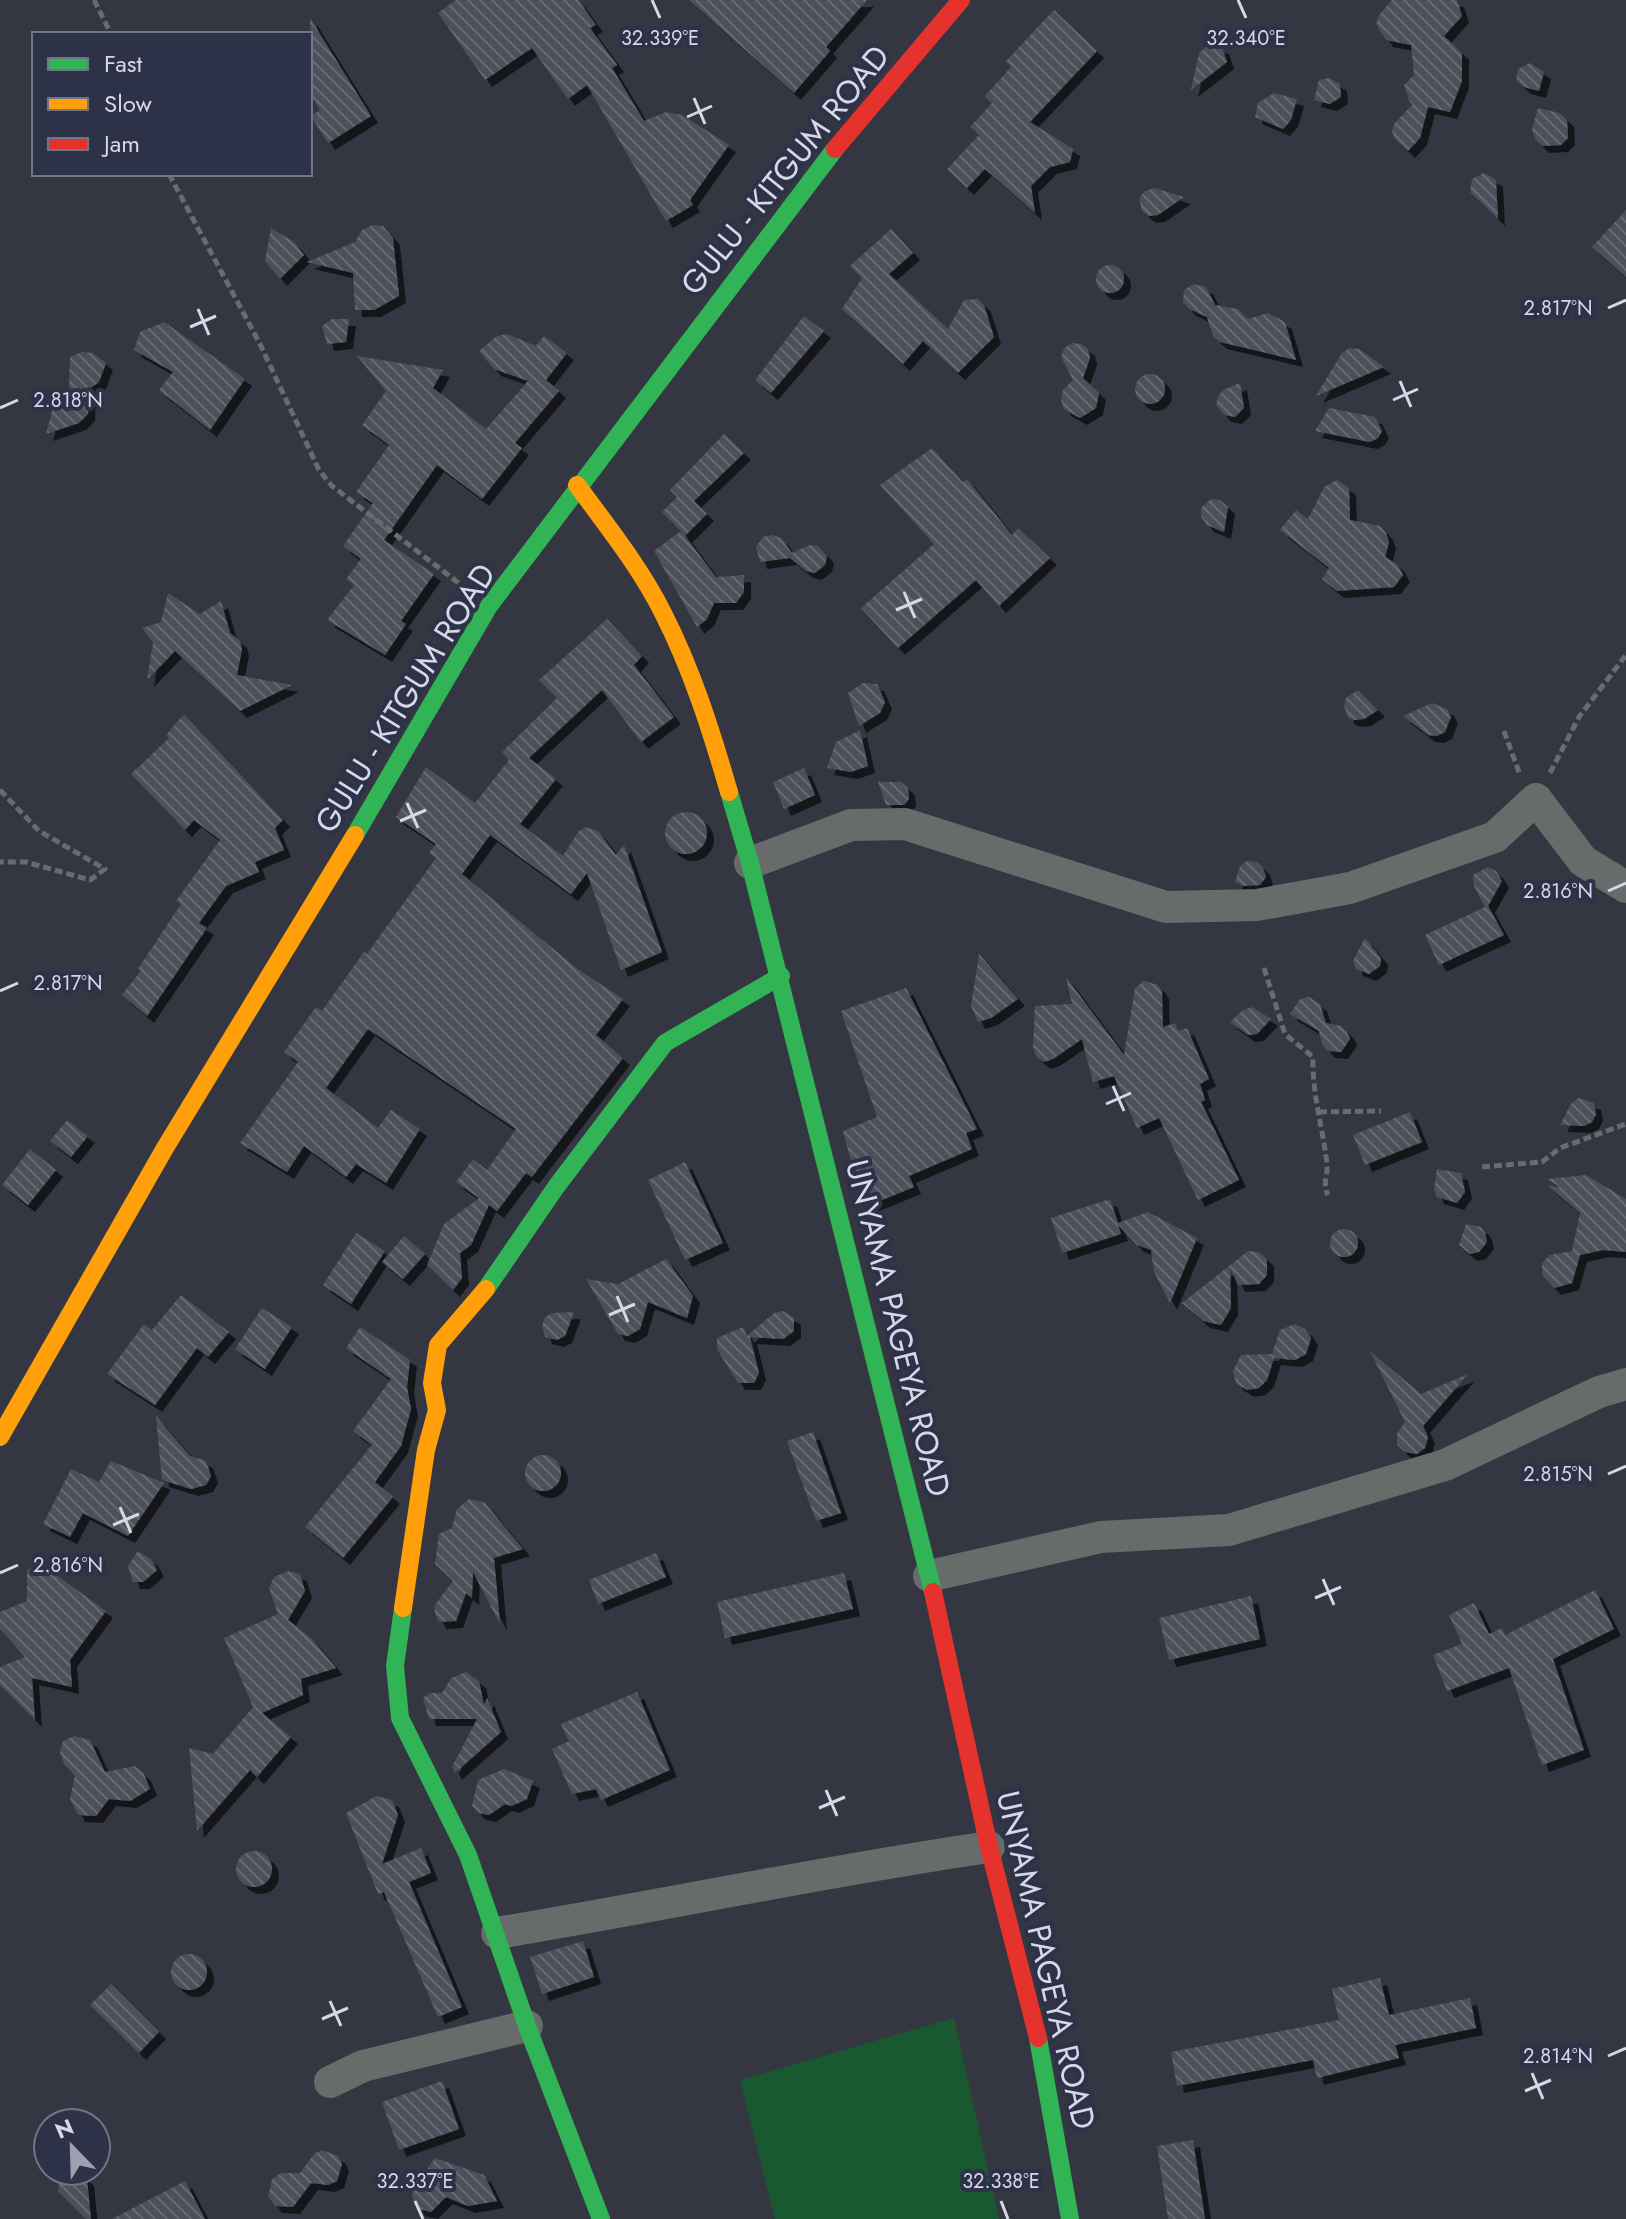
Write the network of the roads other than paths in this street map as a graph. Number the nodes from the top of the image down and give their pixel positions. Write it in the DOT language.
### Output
graph roads {
  1 [pos="961,0"];
  2 [pos="577,485"];
  3 [pos="750,863"];
  4 [pos="1626,887"];
  5 [pos="781,976"];
  6 [pos="1626,1384"];
  7 [pos="0,1437"];
  8 [pos="929,1576"];
  9 [pos="989,1847"];
  10 [pos="497,1933"];
  11 [pos="527,2026"];
  12 [pos="330,2082"];
  13 [pos="601,2219"];
  14 [pos="1070,2219"];
  1 -- 2 [label="street, GULU - KITGUM ROAD"];
  2 -- 3 [label="street, UNYAMA PAGEYA ROAD"];
  2 -- 7 [label="street, GULU - KITGUM ROAD"];
  3 -- 4 [label="street"];
  3 -- 5 [label="street, UNYAMA PAGEYA ROAD"];
  5 -- 8 [label="street, UNYAMA PAGEYA ROAD"];
  5 -- 10 [label="street"];
  6 -- 8 [label="street"];
  8 -- 9 [label="street, UNYAMA PAGEYA ROAD"];
  9 -- 10 [label="street"];
  9 -- 14 [label="street, UNYAMA PAGEYA ROAD"];
  10 -- 11 [label="street"];
  11 -- 12 [label="street"];
  11 -- 13 [label="street"];
}
